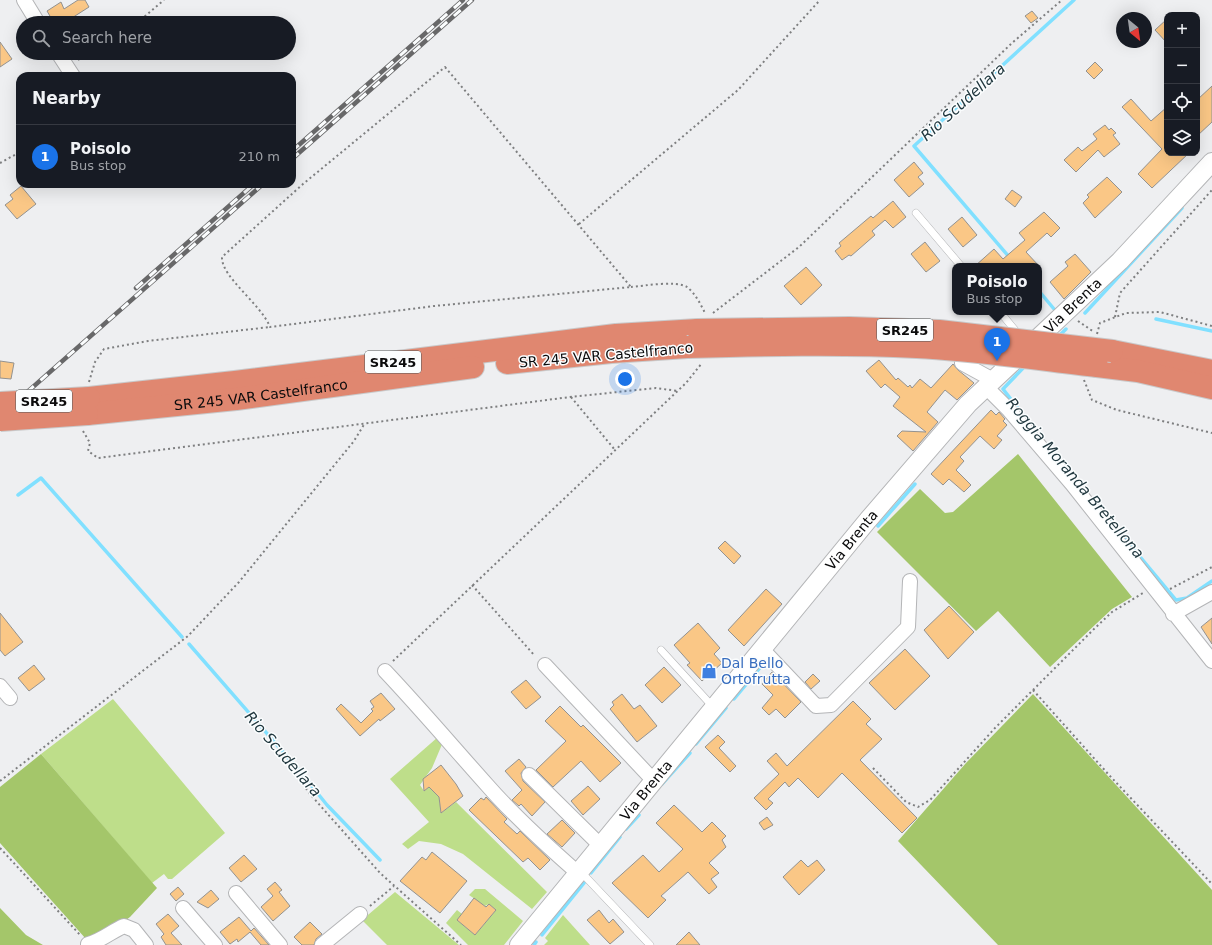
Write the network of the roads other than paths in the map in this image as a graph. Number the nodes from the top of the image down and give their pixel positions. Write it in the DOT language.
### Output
graph roads {
  1 [pos="24,0"];
  2 [pos="34,16"];
  3 [pos="63,60"];
  4 [pos="70,72"];
  5 [pos="1212,162"];
  6 [pos="916,213"];
  7 [pos="958,263"];
  8 [pos="1003,315"];
  9 [pos="1030,346"];
  10 [pos="1105,359"];
  11 [pos="962,363"];
  12 [pos="1212,371"];
  13 [pos="990,384"];
  14 [pos="1212,388"];
  15 [pos="0,403"];
  16 [pos="88,406"];
  17 [pos="0,420"];
  18 [pos="910,581"];
  19 [pos="1212,592"];
  20 [pos="1173,614"];
  21 [pos="661,650"];
  22 [pos="763,650"];
  23 [pos="1212,661"];
  24 [pos="545,665"];
  25 [pos="385,671"];
  26 [pos="0,686"];
  27 [pos="10,698"];
  28 [pos="714,709"];
  29 [pos="529,775"];
  30 [pos="653,783"];
  31 [pos="601,846"];
  32 [pos="580,873"];
  33 [pos="236,893"];
  34 [pos="183,908"];
  35 [pos="360,914"];
  36 [pos="88,944"];
  37 [pos="146,945"];
  38 [pos="215,945"];
  39 [pos="280,945"];
  40 [pos="322,945"];
  41 [pos="519,945"];
  42 [pos="650,945"];
  1 -- 2 [label="street"];
  3 -- 4 [label="street"];
  5 -- 9 [label="street, Via Brenta"];
  6 -- 7 [label="lane"];
  8 -- 9 [label="lane"];
  9 -- 13 [label="street, Via Brenta"];
  10 -- 12 [label="highway, SR 245 VAR Castelfranco / SR245"];
  10 -- 14 [label="highway, SR 245 VAR Castelfranco / SR245"];
  10 -- 16 [label="highway, SR 245 VAR Castelfranco / SR245, bridge"];
  11 -- 13 [label="street"];
  13 -- 20 [label="street"];
  13 -- 22 [label="street, Via Brenta"];
  15 -- 16 [label="highway, SR 245 VAR Castelfranco / SR245, bridge"];
  16 -- 17 [label="highway, SR 245 VAR Castelfranco / SR245, bridge"];
  18 -- 22 [label="street"];
  19 -- 20 [label="street"];
  20 -- 23 [label="street"];
  21 -- 28 [label="lane"];
  22 -- 28 [label="street, Via Brenta"];
  24 -- 30 [label="street"];
  25 -- 32 [label="street"];
  26 -- 27 [label="street"];
  28 -- 30 [label="street, Via Brenta"];
  29 -- 31 [label="street"];
  30 -- 31 [label="street, Via Brenta"];
  31 -- 32 [label="street, Via Brenta"];
  32 -- 41 [label="street, Via Brenta"];
  32 -- 42 [label="lane"];
  33 -- 39 [label="street"];
  34 -- 38 [label="street"];
  35 -- 40 [label="street"];
  36 -- 37 [label="street"];
}
